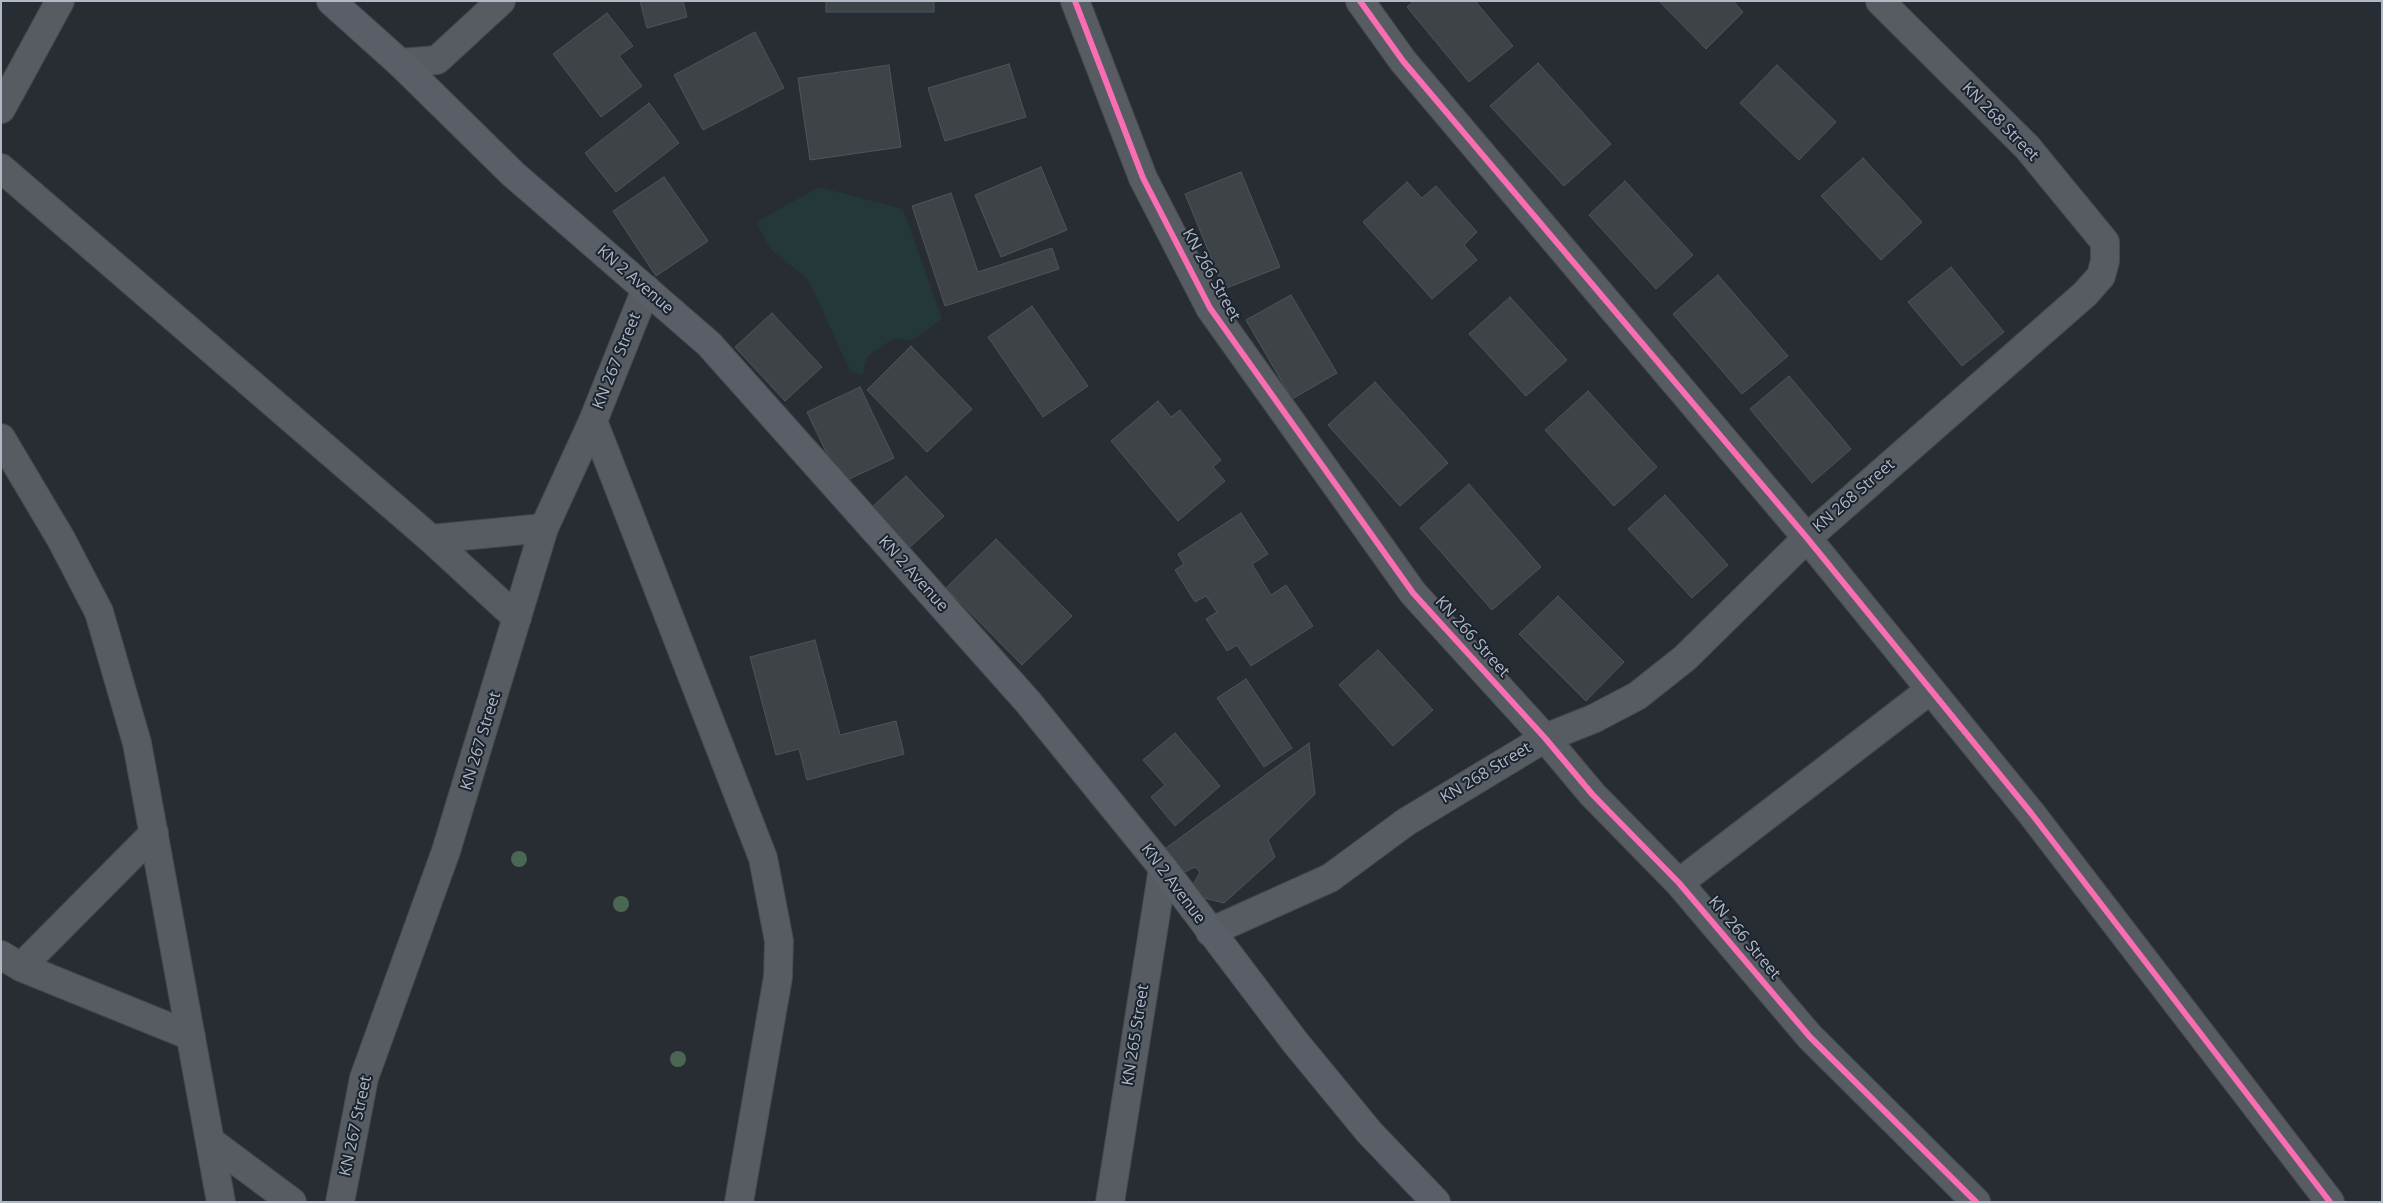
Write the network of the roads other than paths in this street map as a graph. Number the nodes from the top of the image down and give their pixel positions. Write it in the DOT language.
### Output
graph roads {
  1 [pos="60,1"];
  2 [pos="331,1"];
  3 [pos="501,1"];
  4 [pos="1075,1"];
  5 [pos="1360,1"];
  6 [pos="1880,1"];
  7 [pos="400,63"];
  8 [pos="1,110"];
  9 [pos="1,168"];
  10 [pos="646,289"];
  11 [pos="592,422"];
  12 [pos="1,438"];
  13 [pos="544,528"];
  14 [pos="1807,538"];
  15 [pos="431,539"];
  16 [pos="517,618"];
  17 [pos="1930,690"];
  18 [pos="1545,738"];
  19 [pos="154,834"];
  20 [pos="1163,868"];
  21 [pos="1679,883"];
  22 [pos="1210,932"];
  23 [pos="11,961"];
  24 [pos="191,1036"];
  25 [pos="210,1141"];
  26 [pos="1431,1200"];
  27 [pos="222,1202"];
  28 [pos="292,1202"];
  29 [pos="340,1202"];
  30 [pos="738,1202"];
  31 [pos="1110,1202"];
  32 [pos="1976,1202"];
  33 [pos="2330,1202"];
  1 -- 8 [label="street"];
  2 -- 7 [label="main road, KN 2 Avenue"];
  3 -- 7 [label="street"];
  4 -- 18 [label="street, KN 266 Street"];
  5 -- 14 [label="street"];
  6 -- 14 [label="street, KN 268 Street"];
  7 -- 10 [label="main road, KN 2 Avenue"];
  9 -- 15 [label="street"];
  10 -- 11 [label="street, KN 267 Street"];
  10 -- 20 [label="main road, KN 2 Avenue"];
  11 -- 13 [label="street, KN 267 Street"];
  11 -- 30 [label="street"];
  12 -- 19 [label="street"];
  13 -- 15 [label="street"];
  13 -- 16 [label="street, KN 267 Street"];
  14 -- 17 [label="street"];
  14 -- 18 [label="street, KN 268 Street"];
  15 -- 16 [label="street"];
  16 -- 29 [label="street, KN 267 Street"];
  17 -- 21 [label="street"];
  17 -- 33 [label="street"];
  18 -- 21 [label="street, KN 266 Street"];
  18 -- 22 [label="street, KN 268 Street"];
  19 -- 23 [label="street"];
  19 -- 24 [label="street"];
  20 -- 22 [label="main road, KN 2 Avenue"];
  20 -- 31 [label="street, KN 265 Street"];
  21 -- 32 [label="street, KN 266 Street"];
  22 -- 26 [label="main road, KN 2 Avenue"];
  23 -- 24 [label="street"];
  24 -- 25 [label="street"];
  25 -- 27 [label="street"];
  25 -- 28 [label="street"];
}
